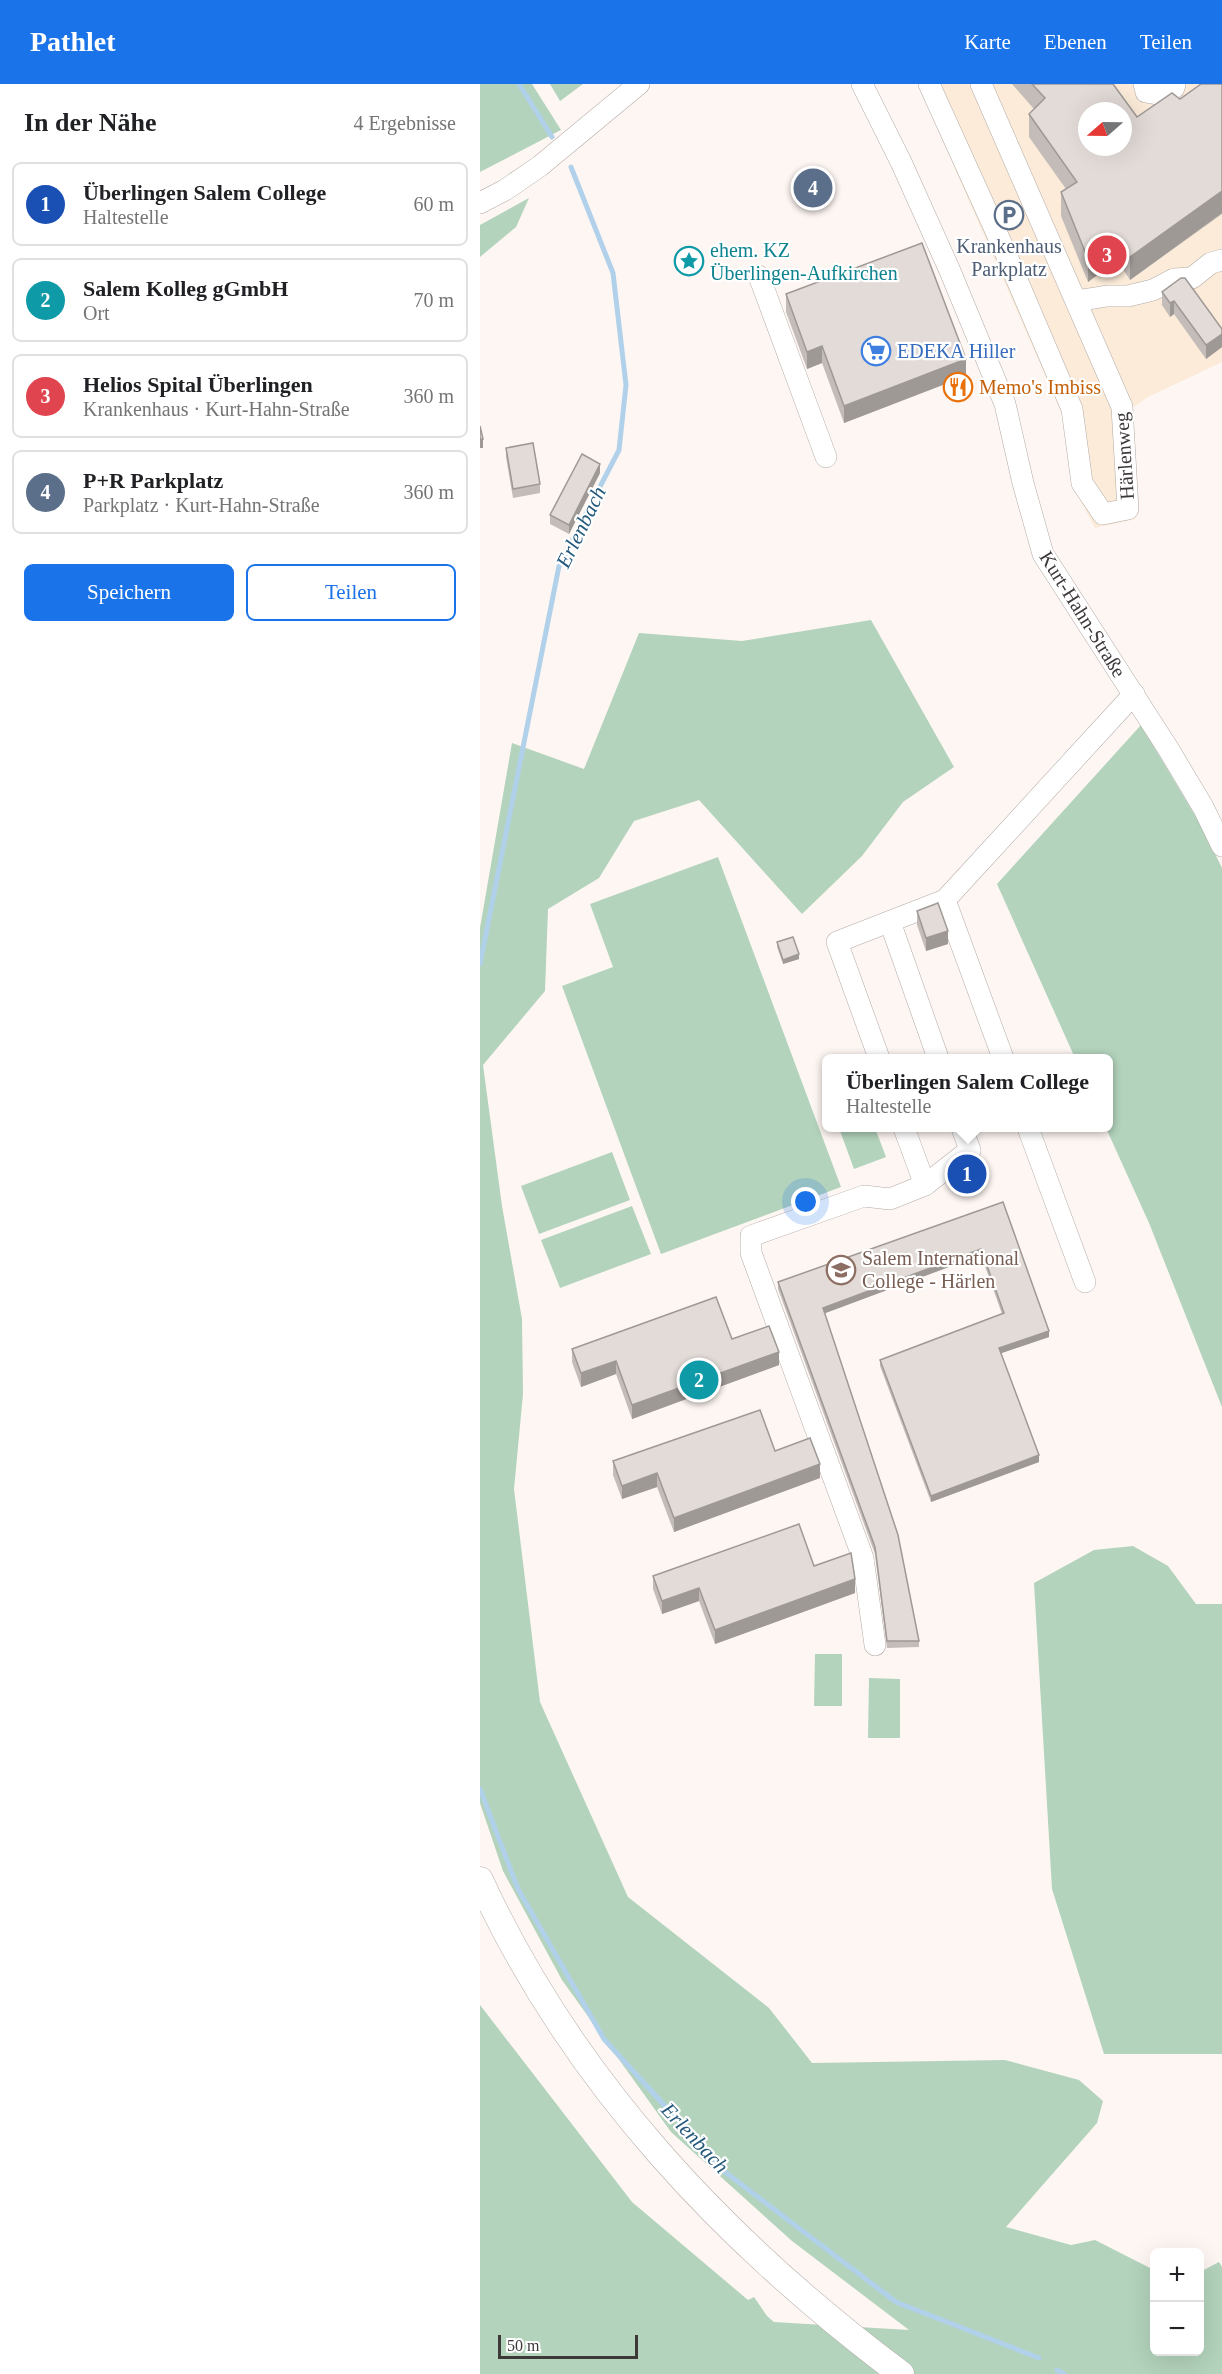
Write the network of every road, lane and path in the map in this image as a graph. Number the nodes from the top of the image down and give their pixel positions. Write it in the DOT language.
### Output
graph roads {
  1 [pos="639,84"];
  2 [pos="862,84"];
  3 [pos="929,84"];
  4 [pos="981,84"];
  5 [pos="1144,84"];
  6 [pos="1175,84"];
  7 [pos="480,203"];
  8 [pos="1222,260"];
  9 [pos="759,276"];
  10 [pos="1076,301"];
  11 [pos="826,457"];
  12 [pos="1134,693"];
  13 [pos="1222,846"];
  14 [pos="945,900"];
  15 [pos="890,922"];
  16 [pos="877,1054"];
  17 [pos="936,1054"];
  18 [pos="1001,1054"];
  19 [pos="905,1132"];
  20 [pos="963,1132"];
  21 [pos="1029,1132"];
  22 [pos="925,1185"];
  23 [pos="1085,1282"];
  24 [pos="875,1645"];
  25 [pos="480,1880"];
  26 [pos="901,2374"];
  1 -- 7 [label="street"];
  2 -- 12 [label="street, Kurt-Hahn-Straße"];
  3 -- 10 [label="street, Härlenweg"];
  4 -- 10 [label="street, Härlenweg"];
  5 -- 6 [label="street"];
  8 -- 10 [label="street"];
  9 -- 11 [label="street"];
  12 -- 13 [label="street"];
  12 -- 14 [label="street, Kurt-Hahn-Straße"];
  14 -- 15 [label="street, Kurt-Hahn-Straße"];
  14 -- 18 [label="street"];
  15 -- 16 [label="street, Kurt-Hahn-Straße"];
  15 -- 17 [label="street"];
  19 -- 22 [label="street"];
  20 -- 22 [label="street"];
  21 -- 23 [label="street"];
  22 -- 24 [label="street"];
  25 -- 26 [label="main road"];
}
